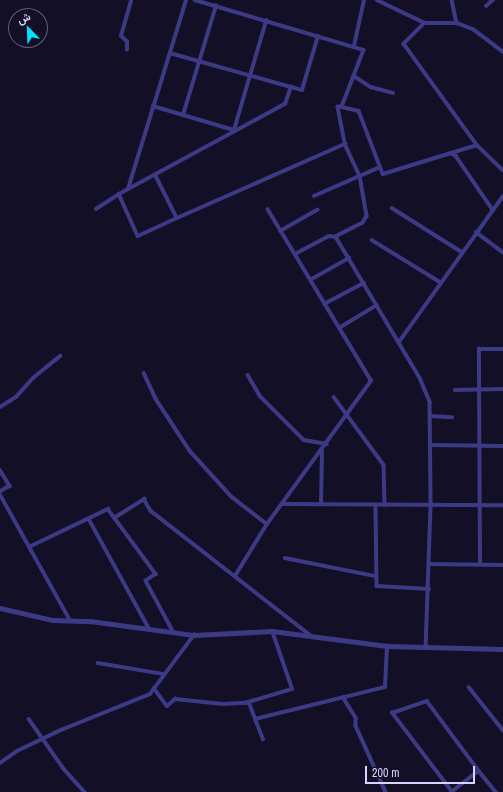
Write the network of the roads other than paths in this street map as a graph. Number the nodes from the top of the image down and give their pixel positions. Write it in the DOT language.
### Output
graph roads {
  1 [pos="132,0"];
  2 [pos="186,0"];
  3 [pos="195,0"];
  4 [pos="364,0"];
  5 [pos="377,0"];
  6 [pos="452,0"];
  7 [pos="493,0"];
  8 [pos="216,6"];
  9 [pos="486,6"];
  10 [pos="266,21"];
  11 [pos="426,23"];
  12 [pos="457,23"];
  13 [pos="318,36"];
  14 [pos="354,46"];
  15 [pos="127,50"];
  16 [pos="503,52"];
  17 [pos="170,53"];
  18 [pos="200,62"];
  19 [pos="250,76"];
  20 [pos="354,76"];
  21 [pos="291,87"];
  22 [pos="393,93"];
  23 [pos="153,106"];
  24 [pos="342,107"];
  25 [pos="183,115"];
  26 [pos="234,130"];
  27 [pos="345,144"];
  28 [pos="477,145"];
  29 [pos="451,153"];
  30 [pos="380,168"];
  31 [pos="503,170"];
  32 [pos="155,174"];
  33 [pos="360,176"];
  34 [pos="128,189"];
  35 [pos="119,194"];
  36 [pos="314,196"];
  37 [pos="503,196"];
  38 [pos="392,208"];
  39 [pos="96,209"];
  40 [pos="268,210"];
  41 [pos="317,210"];
  42 [pos="493,210"];
  43 [pos="177,218"];
  44 [pos="280,231"];
  45 [pos="476,232"];
  46 [pos="336,237"];
  47 [pos="372,240"];
  48 [pos="502,250"];
  49 [pos="462,252"];
  50 [pos="295,254"];
  51 [pos="349,258"];
  52 [pos="310,280"];
  53 [pos="440,282"];
  54 [pos="364,283"];
  55 [pos="324,304"];
  56 [pos="377,306"];
  57 [pos="339,328"];
  58 [pos="398,342"];
  59 [pos="503,349"];
  60 [pos="60,356"];
  61 [pos="144,373"];
  62 [pos="248,375"];
  63 [pos="455,390"];
  64 [pos="480,390"];
  65 [pos="503,390"];
  66 [pos="334,397"];
  67 [pos="0,407"];
  68 [pos="347,415"];
  69 [pos="430,416"];
  70 [pos="452,417"];
  71 [pos="326,444"];
  72 [pos="430,445"];
  73 [pos="480,446"];
  74 [pos="503,446"];
  75 [pos="322,451"];
  76 [pos="0,470"];
  77 [pos="0,493"];
  78 [pos="283,504"];
  79 [pos="321,504"];
  80 [pos="376,505"];
  81 [pos="385,505"];
  82 [pos="480,505"];
  83 [pos="503,505"];
  84 [pos="431,506"];
  85 [pos="114,518"];
  86 [pos="89,519"];
  87 [pos="267,524"];
  88 [pos="29,547"];
  89 [pos="285,558"];
  90 [pos="429,564"];
  91 [pos="480,564"];
  92 [pos="503,565"];
  93 [pos="235,576"];
  94 [pos="375,576"];
  95 [pos="429,589"];
  96 [pos="0,608"];
  97 [pos="70,620"];
  98 [pos="149,628"];
  99 [pos="272,631"];
  100 [pos="173,632"];
  101 [pos="194,635"];
  102 [pos="311,636"];
  103 [pos="387,646"];
  104 [pos="426,647"];
  105 [pos="503,649"];
  106 [pos="98,663"];
  107 [pos="164,674"];
  108 [pos="469,687"];
  109 [pos="154,688"];
  110 [pos="343,697"];
  111 [pos="248,702"];
  112 [pos="29,719"];
  113 [pos="255,719"];
  114 [pos="503,730"];
  115 [pos="44,738"];
  116 [pos="263,739"];
  117 [pos="0,763"];
  118 [pos="479,771"];
  119 [pos="85,792"];
  120 [pos="386,792"];
  121 [pos="452,792"];
  122 [pos="496,792"];
  1 -- 15 [label="street"];
  2 -- 17 [label="street"];
  3 -- 8 [label="street"];
  4 -- 14 [label="street"];
  5 -- 11 [label="street"];
  6 -- 12 [label="street"];
  7 -- 9 [label="street"];
  8 -- 10 [label="street"];
  8 -- 18 [label="street"];
  10 -- 13 [label="street"];
  10 -- 19 [label="street"];
  11 -- 12 [label="street"];
  11 -- 28 [label="street"];
  12 -- 16 [label="street"];
  13 -- 14 [label="street"];
  13 -- 21 [label="street"];
  14 -- 20 [label="street"];
  17 -- 18 [label="street"];
  17 -- 23 [label="street"];
  18 -- 19 [label="street"];
  18 -- 25 [label="street"];
  19 -- 21 [label="street"];
  19 -- 26 [label="street"];
  20 -- 22 [label="street"];
  20 -- 24 [label="street"];
  21 -- 26 [label="street"];
  23 -- 25 [label="street"];
  23 -- 34 [label="street"];
  24 -- 27 [label="street"];
  24 -- 30 [label="street"];
  25 -- 26 [label="street"];
  26 -- 32 [label="street"];
  27 -- 33 [label="street"];
  27 -- 43 [label="street"];
  28 -- 29 [label="street"];
  28 -- 31 [label="street"];
  29 -- 30 [label="street"];
  29 -- 42 [label="street"];
  30 -- 33 [label="street"];
  32 -- 34 [label="street"];
  32 -- 43 [label="street"];
  33 -- 36 [label="street"];
  33 -- 46 [label="street"];
  34 -- 35 [label="street"];
  35 -- 39 [label="street"];
  35 -- 43 [label="street"];
  37 -- 42 [label="street"];
  38 -- 49 [label="street"];
  40 -- 44 [label="street"];
  41 -- 44 [label="street"];
  42 -- 45 [label="street"];
  44 -- 50 [label="street"];
  45 -- 48 [label="street"];
  45 -- 49 [label="street"];
  46 -- 50 [label="street"];
  46 -- 51 [label="street"];
  47 -- 53 [label="street"];
  49 -- 53 [label="street"];
  50 -- 52 [label="street"];
  51 -- 52 [label="street"];
  51 -- 54 [label="street"];
  52 -- 55 [label="street"];
  53 -- 58 [label="street"];
  54 -- 55 [label="street"];
  54 -- 56 [label="street"];
  55 -- 57 [label="street"];
  56 -- 57 [label="street"];
  56 -- 58 [label="street"];
  57 -- 68 [label="street"];
  58 -- 69 [label="street"];
  59 -- 64 [label="street"];
  60 -- 67 [label="street"];
  61 -- 87 [label="street"];
  62 -- 71 [label="street"];
  63 -- 64 [label="street"];
  64 -- 65 [label="street"];
  64 -- 73 [label="street"];
  66 -- 68 [label="street"];
  68 -- 71 [label="street"];
  68 -- 81 [label="street"];
  69 -- 70 [label="street"];
  69 -- 72 [label="street"];
  71 -- 75 [label="street"];
  72 -- 73 [label="street"];
  72 -- 84 [label="street"];
  73 -- 74 [label="street"];
  73 -- 82 [label="street"];
  75 -- 78 [label="street"];
  75 -- 79 [label="street"];
  76 -- 77 [label="street"];
  77 -- 88 [label="street"];
  78 -- 79 [label="street"];
  78 -- 87 [label="street"];
  79 -- 80 [label="street"];
  80 -- 81 [label="street"];
  80 -- 94 [label="street"];
  81 -- 84 [label="street"];
  82 -- 83 [label="street"];
  82 -- 84 [label="street"];
  82 -- 91 [label="street"];
  84 -- 90 [label="street"];
  85 -- 86 [label="street"];
  85 -- 93 [label="street"];
  85 -- 100 [label="street"];
  86 -- 88 [label="street"];
  86 -- 98 [label="street"];
  87 -- 93 [label="street"];
  88 -- 97 [label="street"];
  89 -- 94 [label="street"];
  90 -- 91 [label="street"];
  90 -- 95 [label="street"];
  91 -- 92 [label="street"];
  93 -- 102 [label="street"];
  94 -- 95 [label="street"];
  95 -- 104 [label="street"];
  96 -- 97 [label="street"];
  97 -- 98 [label="street"];
  98 -- 100 [label="street"];
  99 -- 101 [label="street"];
  99 -- 102 [label="street"];
  99 -- 111 [label="street"];
  100 -- 101 [label="street"];
  101 -- 107 [label="street"];
  102 -- 103 [label="street"];
  103 -- 104 [label="street"];
  103 -- 110 [label="street"];
  104 -- 105 [label="street"];
  106 -- 107 [label="street"];
  107 -- 109 [label="street"];
  108 -- 114 [label="street"];
  109 -- 111 [label="street"];
  109 -- 115 [label="street"];
  110 -- 113 [label="street"];
  110 -- 120 [label="street"];
  111 -- 113 [label="street"];
  112 -- 115 [label="street"];
  113 -- 116 [label="street"];
  115 -- 117 [label="street"];
  115 -- 119 [label="street"];
  118 -- 121 [label="street"];
  118 -- 121 [label="street"];
  118 -- 122 [label="street"];
}
